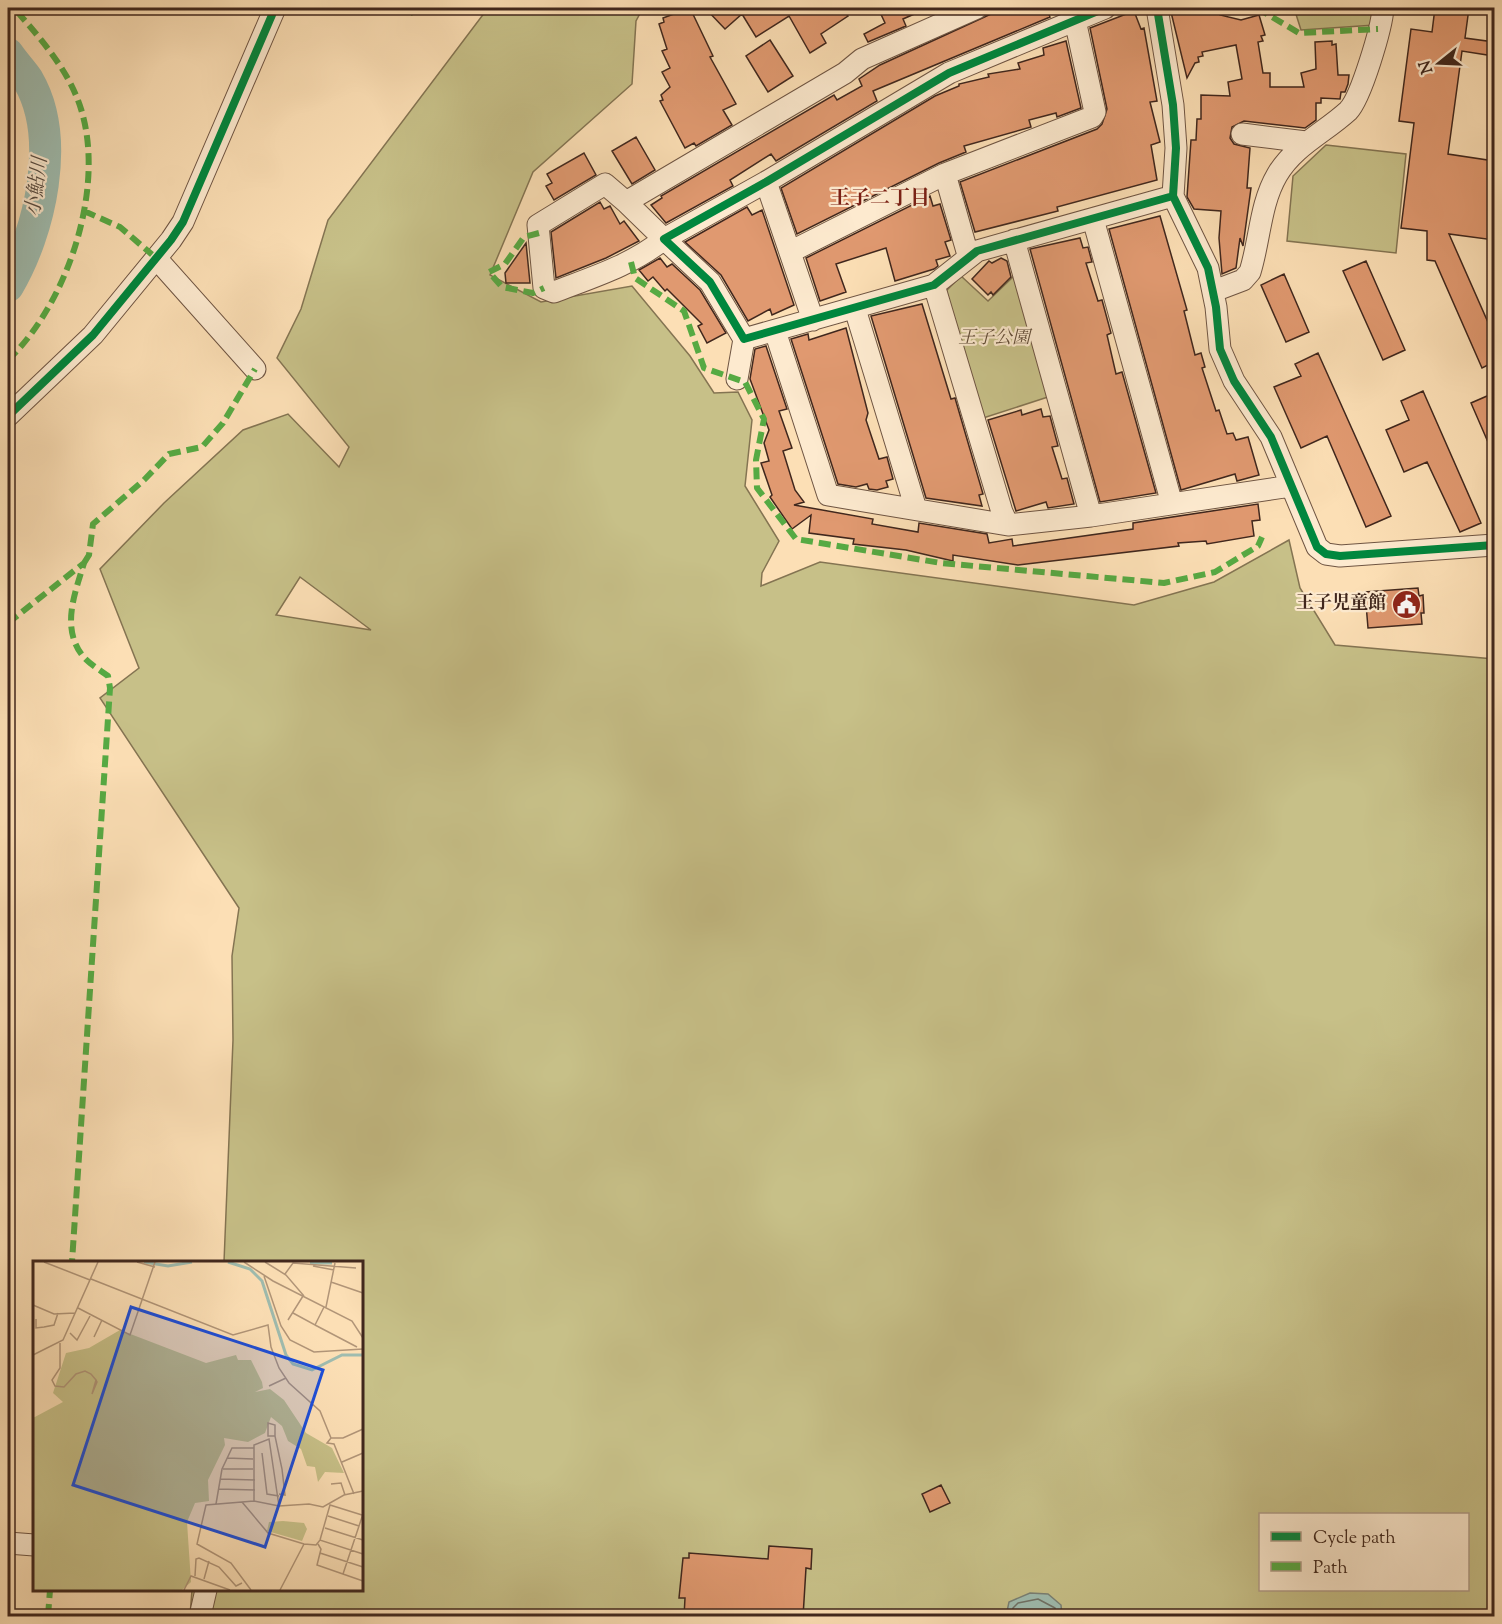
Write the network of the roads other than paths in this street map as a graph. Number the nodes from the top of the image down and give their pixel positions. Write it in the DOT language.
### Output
graph roads {
  1 [pos="276,8"];
  2 [pos="977,8"];
  3 [pos="1104,8"];
  4 [pos="1157,8"];
  5 [pos="1383,8"];
  6 [pos="1065,17"];
  7 [pos="1255,130"];
  8 [pos="1306,142"];
  9 [pos="945,174"];
  10 [pos="766,182"];
  11 [pos="1173,196"];
  12 [pos="626,202"];
  13 [pos="1093,219"];
  14 [pos="664,239"];
  15 [pos="1014,240"];
  16 [pos="790,252"];
  17 [pos="968,255"];
  18 [pos="156,258"];
  19 [pos="934,285"];
  20 [pos="1214,291"];
  21 [pos="855,309"];
  22 [pos="813,320"];
  23 [pos="775,331"];
  24 [pos="744,339"];
  25 [pos="255,369"];
  26 [pos="737,380"];
  27 [pos="8,416"];
  28 [pos="1291,486"];
  29 [pos="1172,504"];
  30 [pos="916,509"];
  31 [pos="1091,516"];
  32 [pos="1008,525"];
  33 [pos="1494,545"];
  34 [pos="8,1543"];
  35 [pos="33,1545"];
  36 [pos="206,1591"];
  37 [pos="200,1617"];
  1 -- 18 [label="street"];
  2 -- 12 [label="street"];
  3 -- 6 [label="street"];
  4 -- 11 [label="street"];
  5 -- 8 [label="street"];
  6 -- 9 [label="street"];
  6 -- 10 [label="street"];
  7 -- 8 [label="street"];
  8 -- 20 [label="street"];
  9 -- 16 [label="street"];
  9 -- 17 [label="street"];
  10 -- 14 [label="street"];
  10 -- 16 [label="street"];
  11 -- 13 [label="street"];
  11 -- 20 [label="street"];
  12 -- 14 [label="street"];
  12 -- 14 [label="street"];
  13 -- 15 [label="street"];
  13 -- 29 [label="street"];
  14 -- 24 [label="street"];
  15 -- 17 [label="street"];
  15 -- 31 [label="street"];
  16 -- 22 [label="street"];
  17 -- 19 [label="street"];
  18 -- 25 [label="street"];
  18 -- 27 [label="street"];
  19 -- 21 [label="street"];
  19 -- 32 [label="street"];
  20 -- 28 [label="street"];
  21 -- 22 [label="street"];
  21 -- 30 [label="street"];
  22 -- 23 [label="street"];
  23 -- 24 [label="street"];
  23 -- 30 [label="street"];
  24 -- 26 [label="street"];
  28 -- 29 [label="street"];
  28 -- 33 [label="street"];
  29 -- 31 [label="street"];
  30 -- 32 [label="street"];
  31 -- 32 [label="street"];
  34 -- 35 [label="street"];
  36 -- 37 [label="street"];
}
